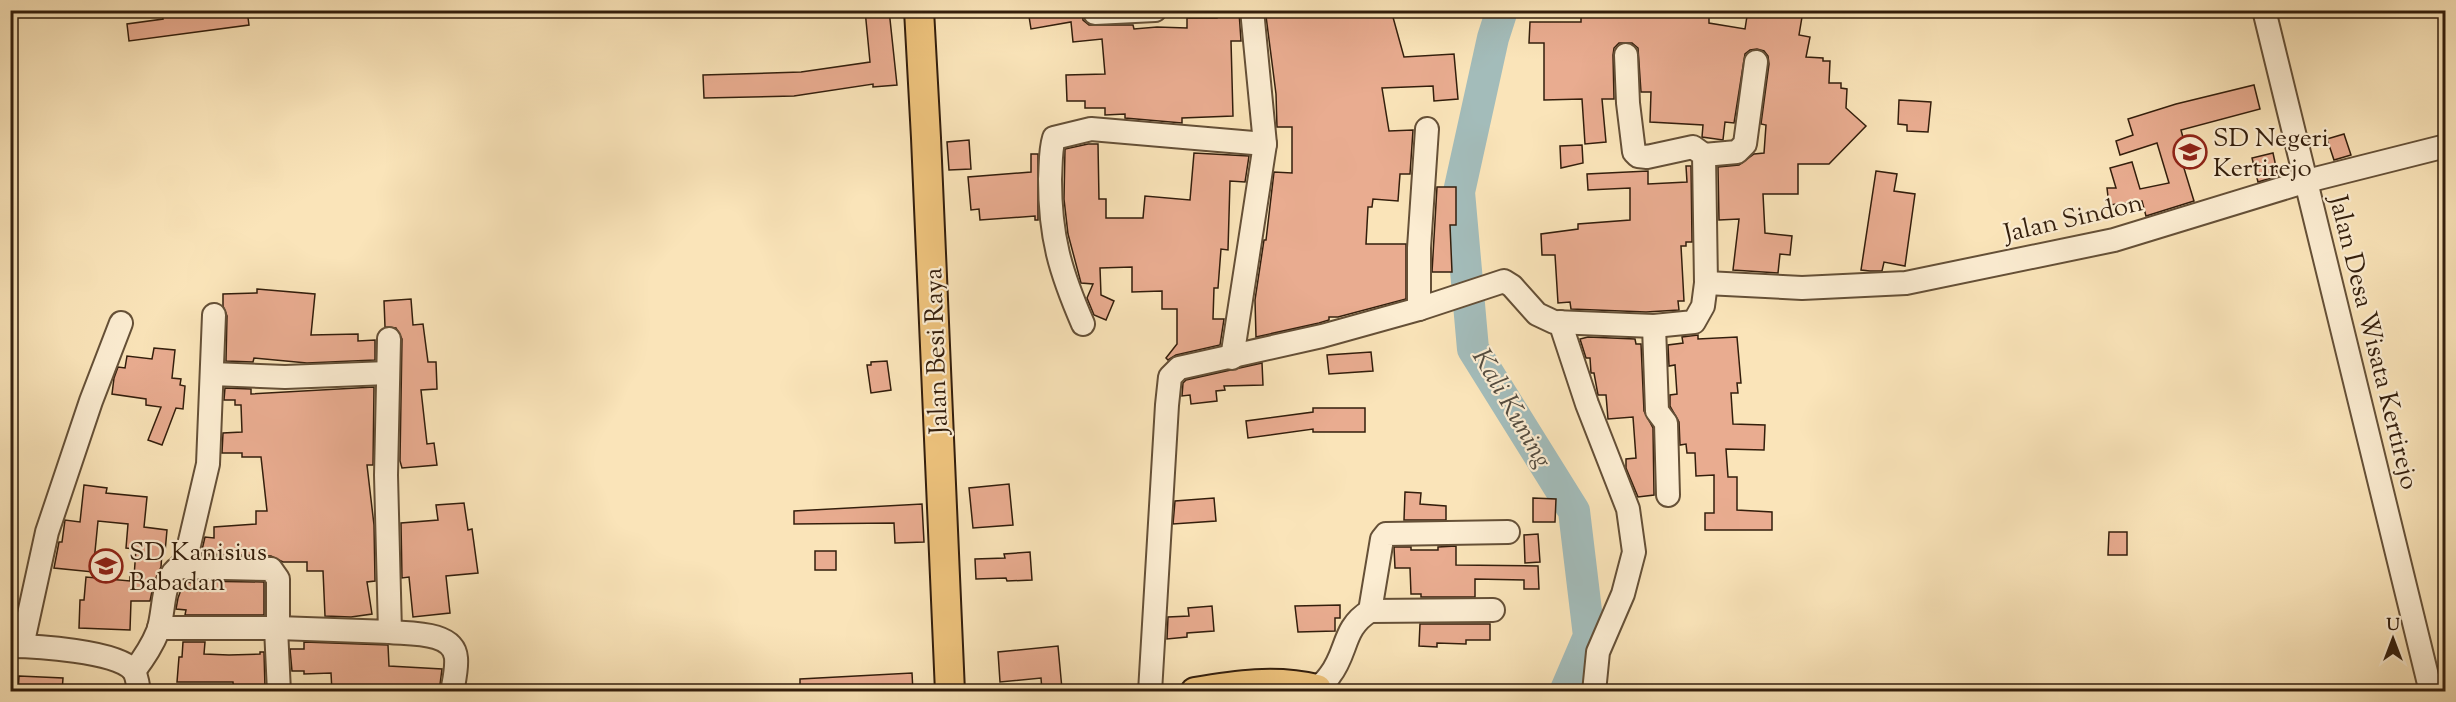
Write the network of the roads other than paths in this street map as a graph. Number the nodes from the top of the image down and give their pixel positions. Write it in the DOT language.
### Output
graph roads {
  1 [pos="919,10"];
  2 [pos="1155,10"];
  3 [pos="1252,10"];
  4 [pos="2264,10"];
  5 [pos="1095,13"];
  6 [pos="1626,55"];
  7 [pos="1756,62"];
  8 [pos="1427,129"];
  9 [pos="1265,144"];
  10 [pos="2445,146"];
  11 [pos="1704,155"];
  12 [pos="2307,181"];
  13 [pos="1706,283"];
  14 [pos="1427,306"];
  15 [pos="214,315"];
  16 [pos="1560,322"];
  17 [pos="121,323"];
  18 [pos="1083,324"];
  19 [pos="1654,326"];
  20 [pos="389,339"];
  21 [pos="1232,358"];
  22 [pos="388,373"];
  23 [pos="212,374"];
  24 [pos="1668,495"];
  25 [pos="1508,532"];
  26 [pos="180,567"];
  27 [pos="1494,610"];
  28 [pos="1370,611"];
  29 [pos="159,628"];
  30 [pos="277,628"];
  31 [pos="390,632"];
  32 [pos="16,646"];
  33 [pos="137,681"];
  34 [pos="1317,690"];
  35 [pos="279,692"];
  36 [pos="452,692"];
  37 [pos="950,692"];
  38 [pos="1150,692"];
  39 [pos="1195,692"];
  40 [pos="1594,692"];
  41 [pos="2431,692"];
  1 -- 37 [label="main road, Jalan Besi Raya"];
  2 -- 5 [label="street"];
  3 -- 9 [label="street"];
  4 -- 12 [label="street, Jalan Desa Wisata Kertirejo"];
  6 -- 11 [label="street"];
  7 -- 11 [label="street"];
  8 -- 14 [label="street"];
  9 -- 18 [label="street"];
  9 -- 21 [label="street"];
  10 -- 12 [label="street, Jalan Sindon"];
  11 -- 13 [label="street"];
  12 -- 13 [label="street, Jalan Sindon"];
  12 -- 41 [label="street, Jalan Desa Wisata Kertirejo"];
  13 -- 19 [label="street"];
  14 -- 16 [label="street"];
  14 -- 21 [label="street"];
  15 -- 23 [label="street"];
  16 -- 19 [label="street"];
  16 -- 40 [label="street"];
  17 -- 32 [label="street"];
  19 -- 24 [label="street"];
  20 -- 22 [label="street"];
  21 -- 38 [label="street"];
  22 -- 23 [label="street"];
  22 -- 31 [label="street"];
  23 -- 26 [label="street"];
  25 -- 28 [label="street"];
  26 -- 29 [label="street"];
  26 -- 30 [label="street"];
  27 -- 28 [label="street"];
  28 -- 34 [label="street"];
  29 -- 30 [label="street"];
  29 -- 33 [label="street"];
  30 -- 31 [label="street"];
  30 -- 35 [label="street"];
  31 -- 36 [label="street"];
  32 -- 33 [label="street"];
  34 -- 39 [label="main road"];
}
